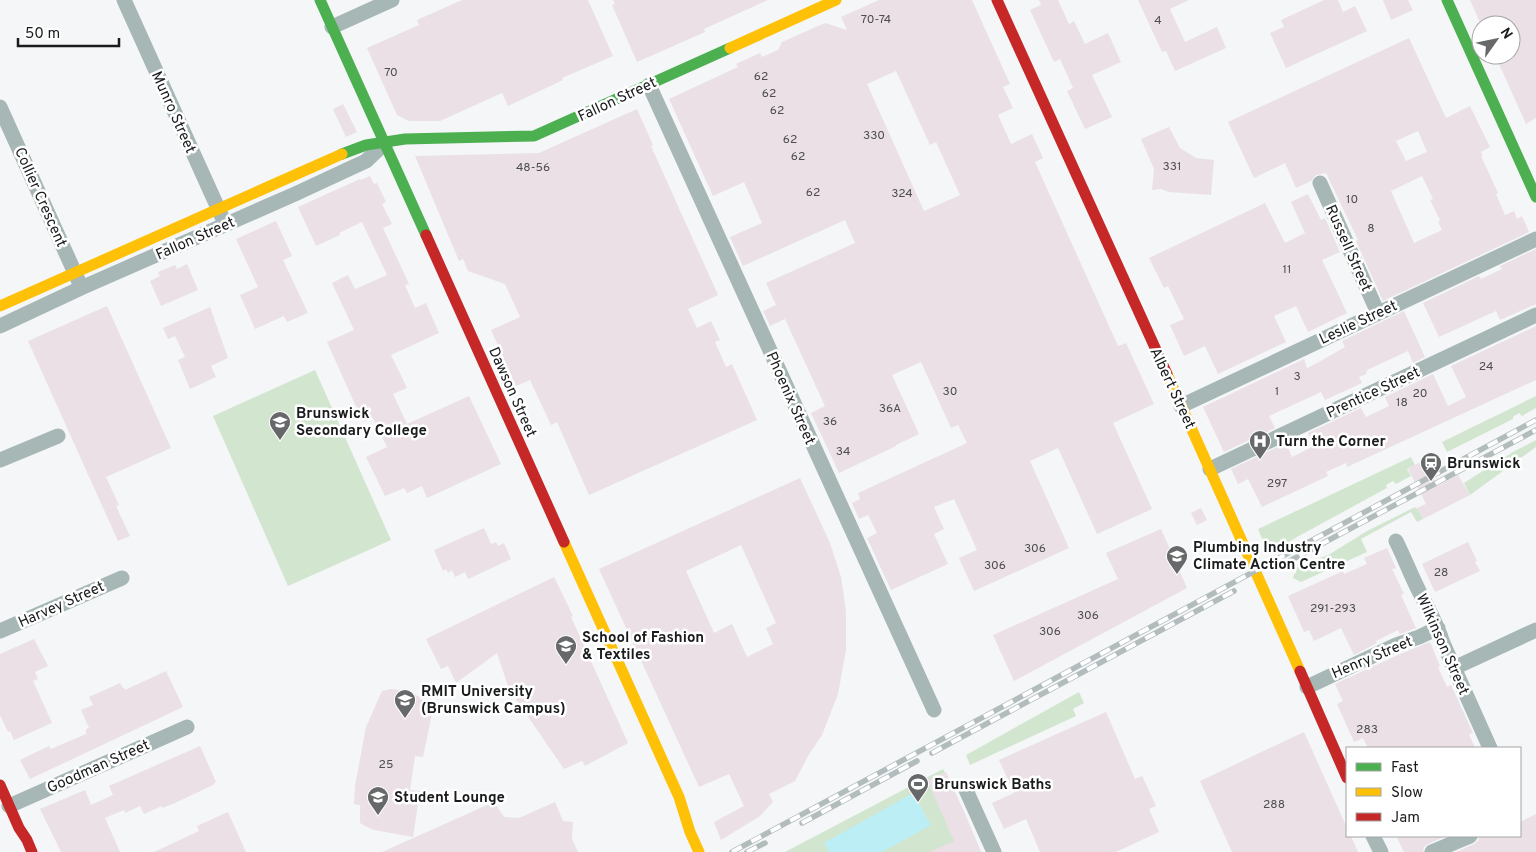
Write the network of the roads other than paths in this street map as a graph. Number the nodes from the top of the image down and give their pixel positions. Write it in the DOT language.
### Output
graph roads {
  1 [pos="124,0"];
  2 [pos="320,0"];
  3 [pos="392,0"];
  4 [pos="836,0"];
  5 [pos="997,0"];
  6 [pos="1447,0"];
  7 [pos="332,27"];
  8 [pos="649,85"];
  9 [pos="0,107"];
  10 [pos="385,143"];
  11 [pos="1532,177"];
  12 [pos="1320,183"];
  13 [pos="1536,197"];
  14 [pos="219,210"];
  15 [pos="225,224"];
  16 [pos="1536,239"];
  17 [pos="75,274"];
  18 [pos="81,288"];
  19 [pos="0,306"];
  20 [pos="1378,313"];
  21 [pos="1536,316"];
  22 [pos="0,326"];
  23 [pos="1181,406"];
  24 [pos="58,436"];
  25 [pos="0,460"];
  26 [pos="1210,469"];
  27 [pos="1396,541"];
  28 [pos="122,578"];
  29 [pos="1438,628"];
  30 [pos="1536,630"];
  31 [pos="0,631"];
  32 [pos="1454,668"];
  33 [pos="1306,687"];
  34 [pos="934,710"];
  35 [pos="188,727"];
  36 [pos="1490,747"];
  37 [pos="1346,776"];
  38 [pos="0,785"];
  39 [pos="966,790"];
  40 [pos="679,797"];
  41 [pos="9,806"];
  42 [pos="1374,837"];
  43 [pos="1468,837"];
  44 [pos="32,852"];
  45 [pos="699,852"];
  46 [pos="709,852"];
  47 [pos="994,852"];
  48 [pos="1381,852"];
  49 [pos="1432,852"];
  1 -- 14 [label="street, Munro Street"];
  2 -- 7 [label="street, Dawson Street"];
  3 -- 7 [label="street"];
  4 -- 8 [label="street, Fallon Street"];
  5 -- 23 [label="street, Albert Street"];
  6 -- 11 [label="street"];
  7 -- 10 [label="street, Dawson Street"];
  8 -- 10 [label="street, Fallon Street"];
  8 -- 34 [label="street, Phoenix Street"];
  9 -- 17 [label="street, Collier Crescent"];
  10 -- 14 [label="street, Fallon Street"];
  10 -- 15 [label="street, Fallon Street"];
  10 -- 40 [label="street, Dawson Street"];
  11 -- 13 [label="street"];
  12 -- 20 [label="street, Russell Street"];
  14 -- 15 [label="street, Munro Street"];
  14 -- 17 [label="street, Fallon Street"];
  15 -- 18 [label="street, Fallon Street"];
  16 -- 20 [label="street, Leslie Street"];
  17 -- 18 [label="street, Collier Crescent"];
  17 -- 19 [label="street, Fallon Street"];
  18 -- 22 [label="street, Fallon Street"];
  20 -- 23 [label="street, Leslie Street"];
  21 -- 26 [label="street, Prentice Street"];
  23 -- 26 [label="street, Albert Street"];
  24 -- 25 [label="street"];
  26 -- 33 [label="street, Albert Street"];
  27 -- 29 [label="street, Wilkinson Street"];
  28 -- 31 [label="street, Harvey Street"];
  29 -- 32 [label="street, Wilkinson Street"];
  29 -- 33 [label="street, Henry Street"];
  30 -- 32 [label="street"];
  32 -- 36 [label="street, Wilkinson Street"];
  33 -- 37 [label="street, Albert Street"];
  35 -- 41 [label="street, Goodman Street"];
  38 -- 41 [label="street"];
  39 -- 47 [label="street"];
  40 -- 45 [label="street, Dawson Street"];
  40 -- 46 [label="street, Dawson Street"];
  41 -- 44 [label="street"];
  42 -- 48 [label="street"];
  43 -- 49 [label="street"];
}
